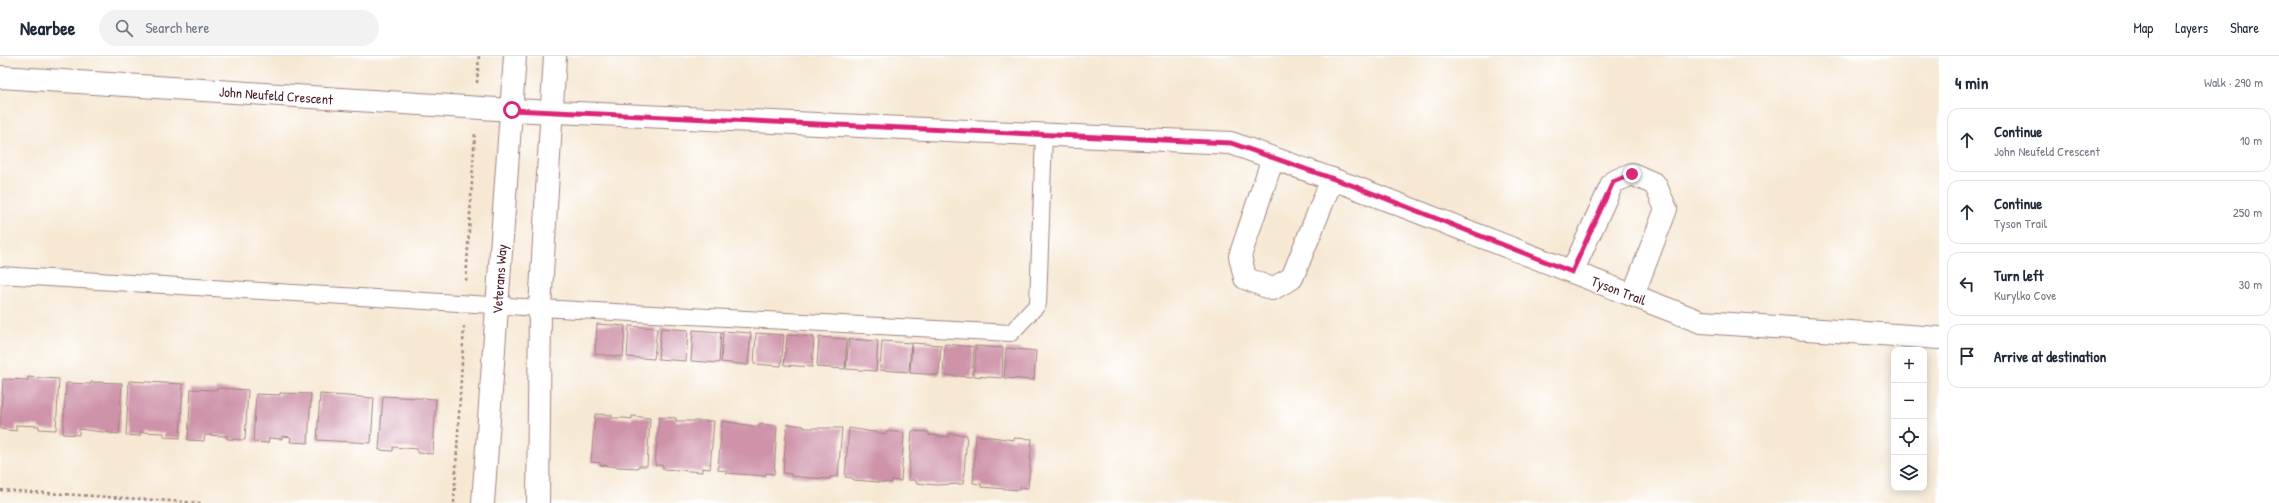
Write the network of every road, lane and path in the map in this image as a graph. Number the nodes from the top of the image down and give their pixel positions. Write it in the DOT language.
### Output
graph roads {
  1 [pos="515,56"];
  2 [pos="555,56"];
  3 [pos="0,77"];
  4 [pos="512,110"];
  5 [pos="552,112"];
  6 [pos="1044,135"];
  7 [pos="1273,158"];
  8 [pos="1332,179"];
  9 [pos="1572,272"];
  10 [pos="0,275"];
  11 [pos="1633,295"];
  12 [pos="497,304"];
  13 [pos="540,308"];
  14 [pos="1939,338"];
  15 [pos="0,490"];
  16 [pos="202,503"];
  17 [pos="483,503"];
  18 [pos="538,503"];
  1 -- 4 [label="street, Veterans Way"];
  2 -- 5 [label="street"];
  3 -- 4 [label="street, John Neufeld Crescent"];
  4 -- 5 [label="street, John Neufeld Crescent"];
  4 -- 12 [label="street, Veterans Way"];
  5 -- 6 [label="street, Tyson Trail"];
  5 -- 13 [label="street"];
  6 -- 7 [label="street, Tyson Trail"];
  6 -- 13 [label="lane"];
  7 -- 8 [label="street, Tyson Trail"];
  7 -- 8 [label="street"];
  8 -- 9 [label="street, Tyson Trail"];
  9 -- 11 [label="street, Tyson Trail"];
  9 -- 11 [label="street"];
  10 -- 12 [label="lane"];
  11 -- 14 [label="street, Tyson Trail"];
  12 -- 13 [label="lane"];
  12 -- 17 [label="street, Veterans Way"];
  13 -- 18 [label="street"];
  15 -- 16 [label="path"];
}
